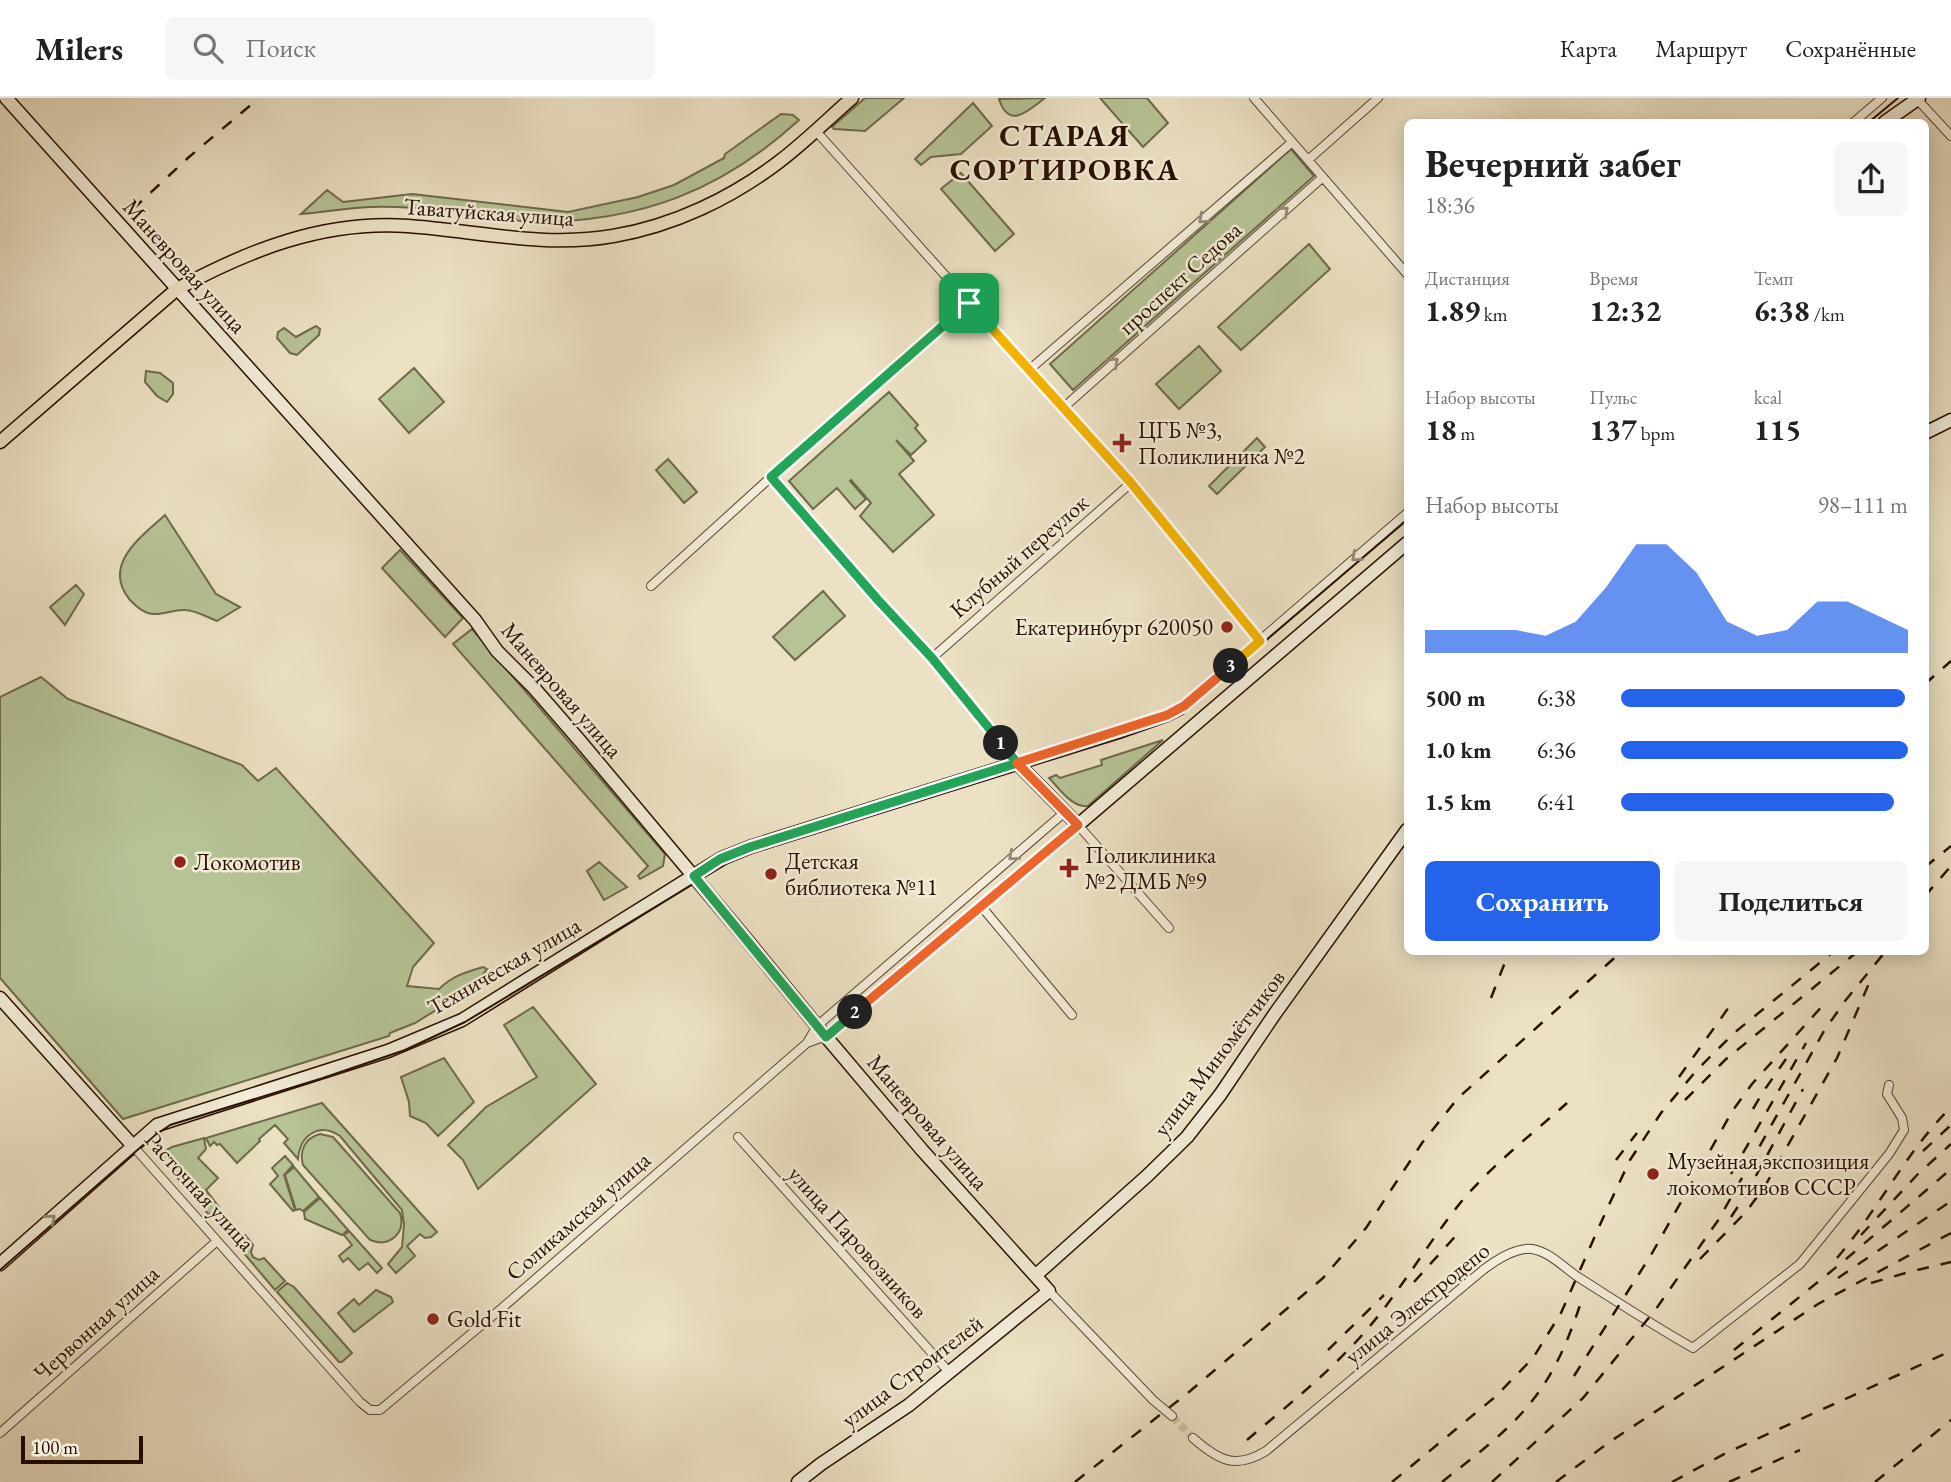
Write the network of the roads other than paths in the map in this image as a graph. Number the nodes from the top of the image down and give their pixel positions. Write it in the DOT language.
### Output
graph roads {
  1 [pos="6,98"];
  2 [pos="852,98"];
  3 [pos="1254,98"];
  4 [pos="1378,98"];
  5 [pos="1882,98"];
  6 [pos="1918,99"];
  7 [pos="1858,119"];
  8 [pos="1889,119"];
  9 [pos="815,130"];
  10 [pos="1951,136"];
  11 [pos="1291,143"];
  12 [pos="1308,160"];
  13 [pos="1322,177"];
  14 [pos="1404,271"];
  15 [pos="177,289"];
  16 [pos="969,303"];
  17 [pos="1030,370"];
  18 [pos="1063,408"];
  19 [pos="1951,421"];
  20 [pos="1929,431"];
  21 [pos="0,442"];
  22 [pos="771,477"];
  23 [pos="1131,483"];
  24 [pos="1404,516"];
  25 [pos="1404,546"];
  26 [pos="651,586"];
  27 [pos="1260,641"];
  28 [pos="932,658"];
  29 [pos="1017,763"];
  30 [pos="1065,812"];
  31 [pos="1078,825"];
  32 [pos="1404,834"];
  33 [pos="694,876"];
  34 [pos="981,906"];
  35 [pos="1169,928"];
  36 [pos="2,1004"];
  37 [pos="1072,1015"];
  38 [pos="817,1026"];
  39 [pos="826,1037"];
  40 [pos="807,1043"];
  41 [pos="1889,1085"];
  42 [pos="738,1136"];
  43 [pos="133,1146"];
  44 [pos="217,1241"];
  45 [pos="0,1264"];
  46 [pos="1036,1275"];
  47 [pos="1049,1291"];
  48 [pos="949,1372"];
  49 [pos="370,1410"];
  50 [pos="1171,1416"];
  51 [pos="0,1433"];
  52 [pos="1193,1438"];
  53 [pos="798,1482"];
  1 -- 15 [label="street, Маневровая улица"];
  2 -- 9 [label="main road, Таватуйская улица"];
  3 -- 11 [label="street"];
  4 -- 12 [label="street"];
  5 -- 7 [label="street"];
  6 -- 8 [label="street"];
  6 -- 10 [label="street"];
  9 -- 15 [label="main road, Таватуйская улица"];
  9 -- 16 [label="street"];
  11 -- 12 [label="street"];
  11 -- 17 [label="street, проспект Седова, one-way"];
  12 -- 13 [label="street"];
  13 -- 14 [label="street"];
  18 -- 13 [label="street, проспект Седова, one-way"];
  15 -- 21 [label="main road, Таватуйская улица"];
  15 -- 33 [label="street, Маневровая улица"];
  16 -- 17 [label="street"];
  16 -- 22 [label="street"];
  17 -- 18 [label="street"];
  18 -- 23 [label="street"];
  19 -- 20 [label="street"];
  22 -- 26 [label="street"];
  22 -- 28 [label="street"];
  23 -- 27 [label="street"];
  23 -- 28 [label="street, Клубный переулок"];
  24 -- 27 [label="street, one-way"];
  25 -- 31 [label="street"];
  27 -- 29 [label="street"];
  28 -- 29 [label="street"];
  29 -- 30 [label="street"];
  29 -- 33 [label="street, Техническая улица"];
  30 -- 31 [label="street"];
  30 -- 38 [label="street, Соликамская улица, one-way"];
  31 -- 34 [label="street, Соликамская улица"];
  31 -- 35 [label="street"];
  32 -- 46 [label="street, улица Миномётчиков"];
  33 -- 38 [label="street, Маневровая улица"];
  33 -- 43 [label="street, Техническая улица"];
  34 -- 37 [label="street"];
  34 -- 39 [label="street, Соликамская улица"];
  36 -- 43 [label="street, Расточная улица"];
  38 -- 39 [label="street, Маневровая улица"];
  38 -- 40 [label="street, Соликамская улица"];
  39 -- 40 [label="street, Соликамская улица"];
  39 -- 46 [label="street, Маневровая улица"];
  40 -- 49 [label="street, Соликамская улица"];
  41 -- 52 [label="street, улица Электродепо"];
  42 -- 48 [label="street, улица Паровозников"];
  43 -- 44 [label="street, Расточная улица"];
  45 -- 43 [label="street, Техническая улица, one-way"];
  44 -- 49 [label="street, Расточная улица"];
  44 -- 51 [label="street, Червонная улица"];
  46 -- 47 [label="street, Маневровая улица"];
  47 -- 48 [label="street, улица Строителей"];
  47 -- 50 [label="street, Маневровая улица"];
  48 -- 53 [label="street, улица Строителей"];
}
